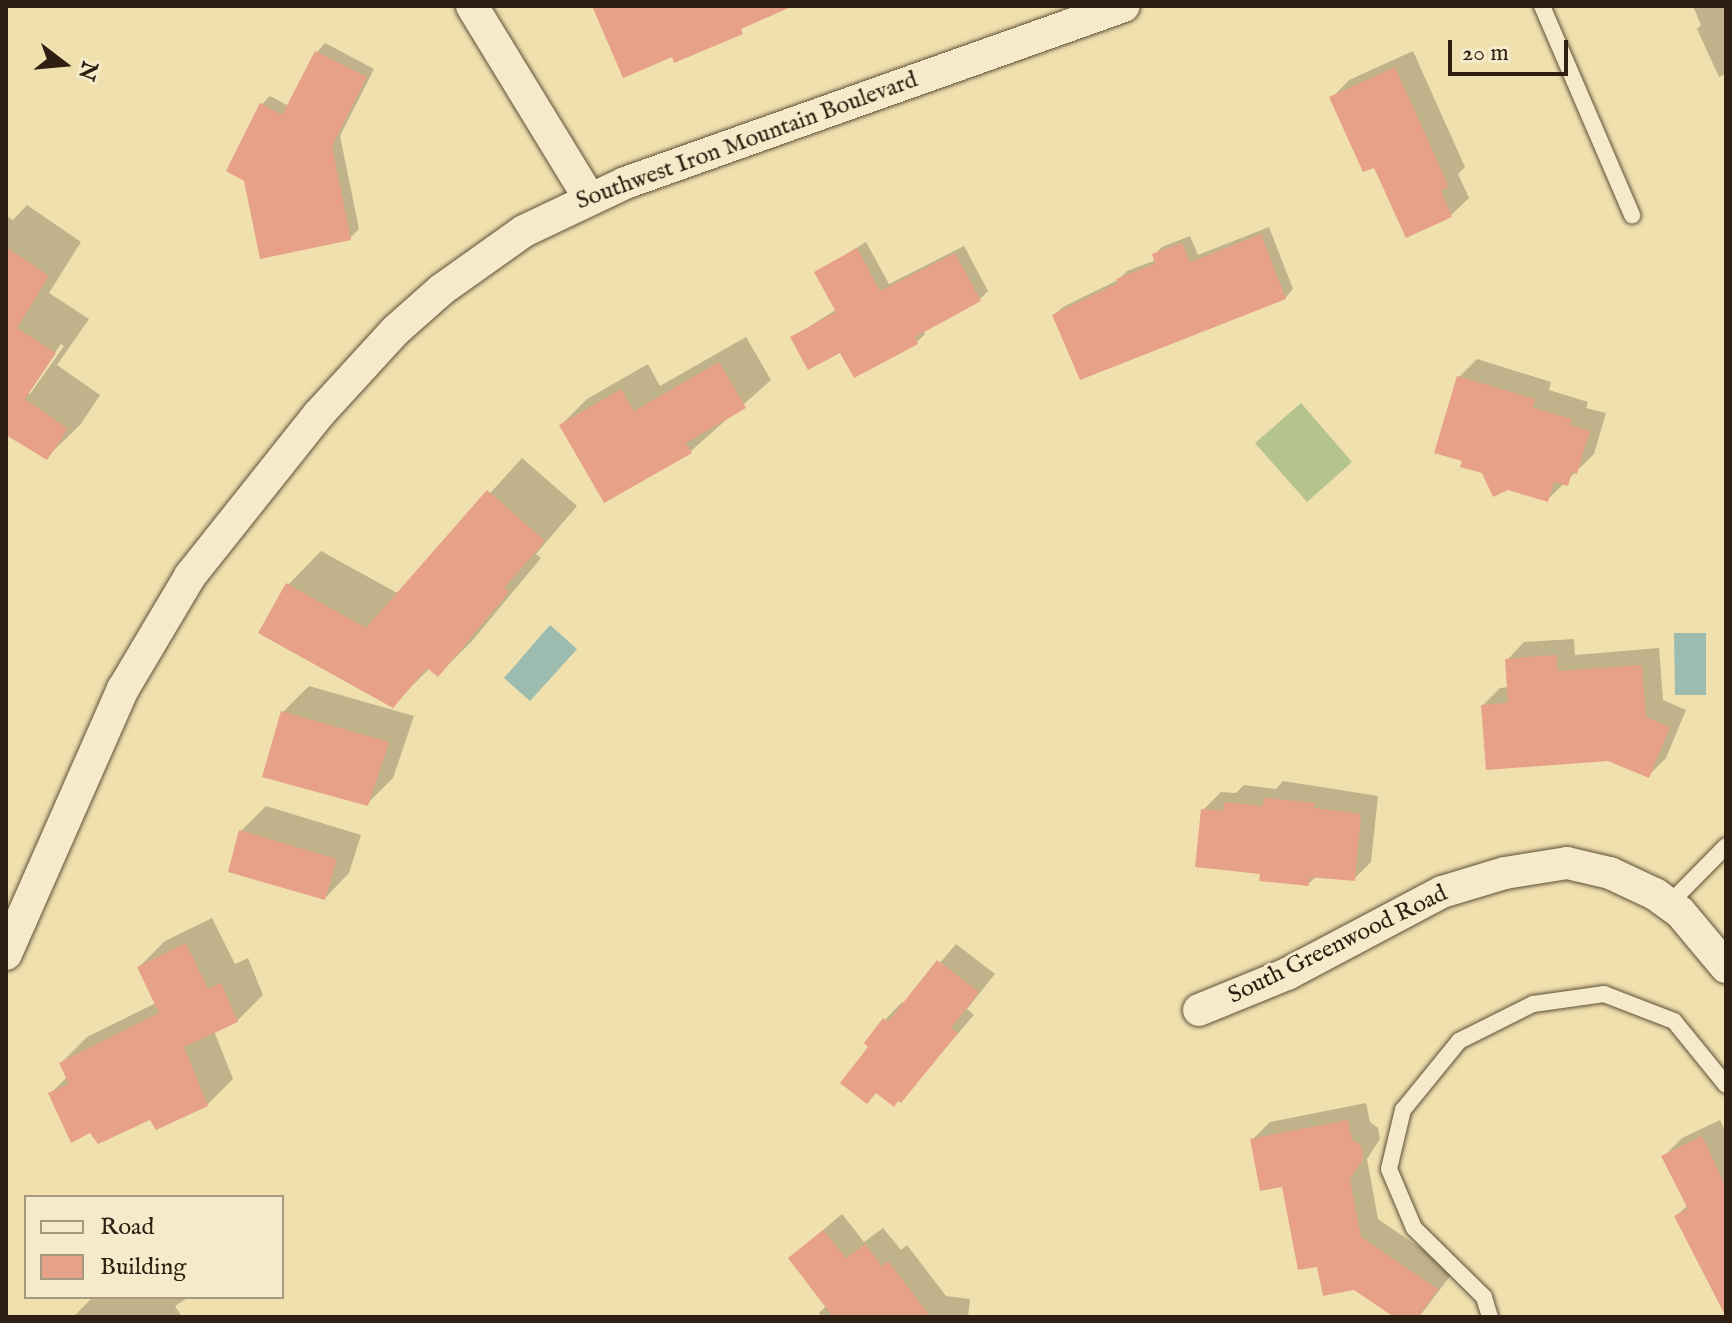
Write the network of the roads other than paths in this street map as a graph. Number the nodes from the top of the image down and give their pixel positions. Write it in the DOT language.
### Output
graph roads {
  1 [pos="472,6"];
  2 [pos="1124,6"];
  3 [pos="1542,6"];
  4 [pos="590,199"];
  5 [pos="1632,215"];
  6 [pos="1726,846"];
  7 [pos="1669,904"];
  8 [pos="6,954"];
  9 [pos="1726,967"];
  10 [pos="1199,1010"];
  11 [pos="1726,1085"];
  12 [pos="1490,1317"];
  1 -- 4 [label="street"];
  2 -- 4 [label="street, Southwest Iron Mountain Boulevard"];
  3 -- 5 [label="lane"];
  4 -- 8 [label="street, Southwest Iron Mountain Boulevard"];
  6 -- 7 [label="lane"];
  7 -- 9 [label="street, South Greenwood Road"];
  7 -- 10 [label="street, South Greenwood Road"];
  11 -- 12 [label="lane"];
}
